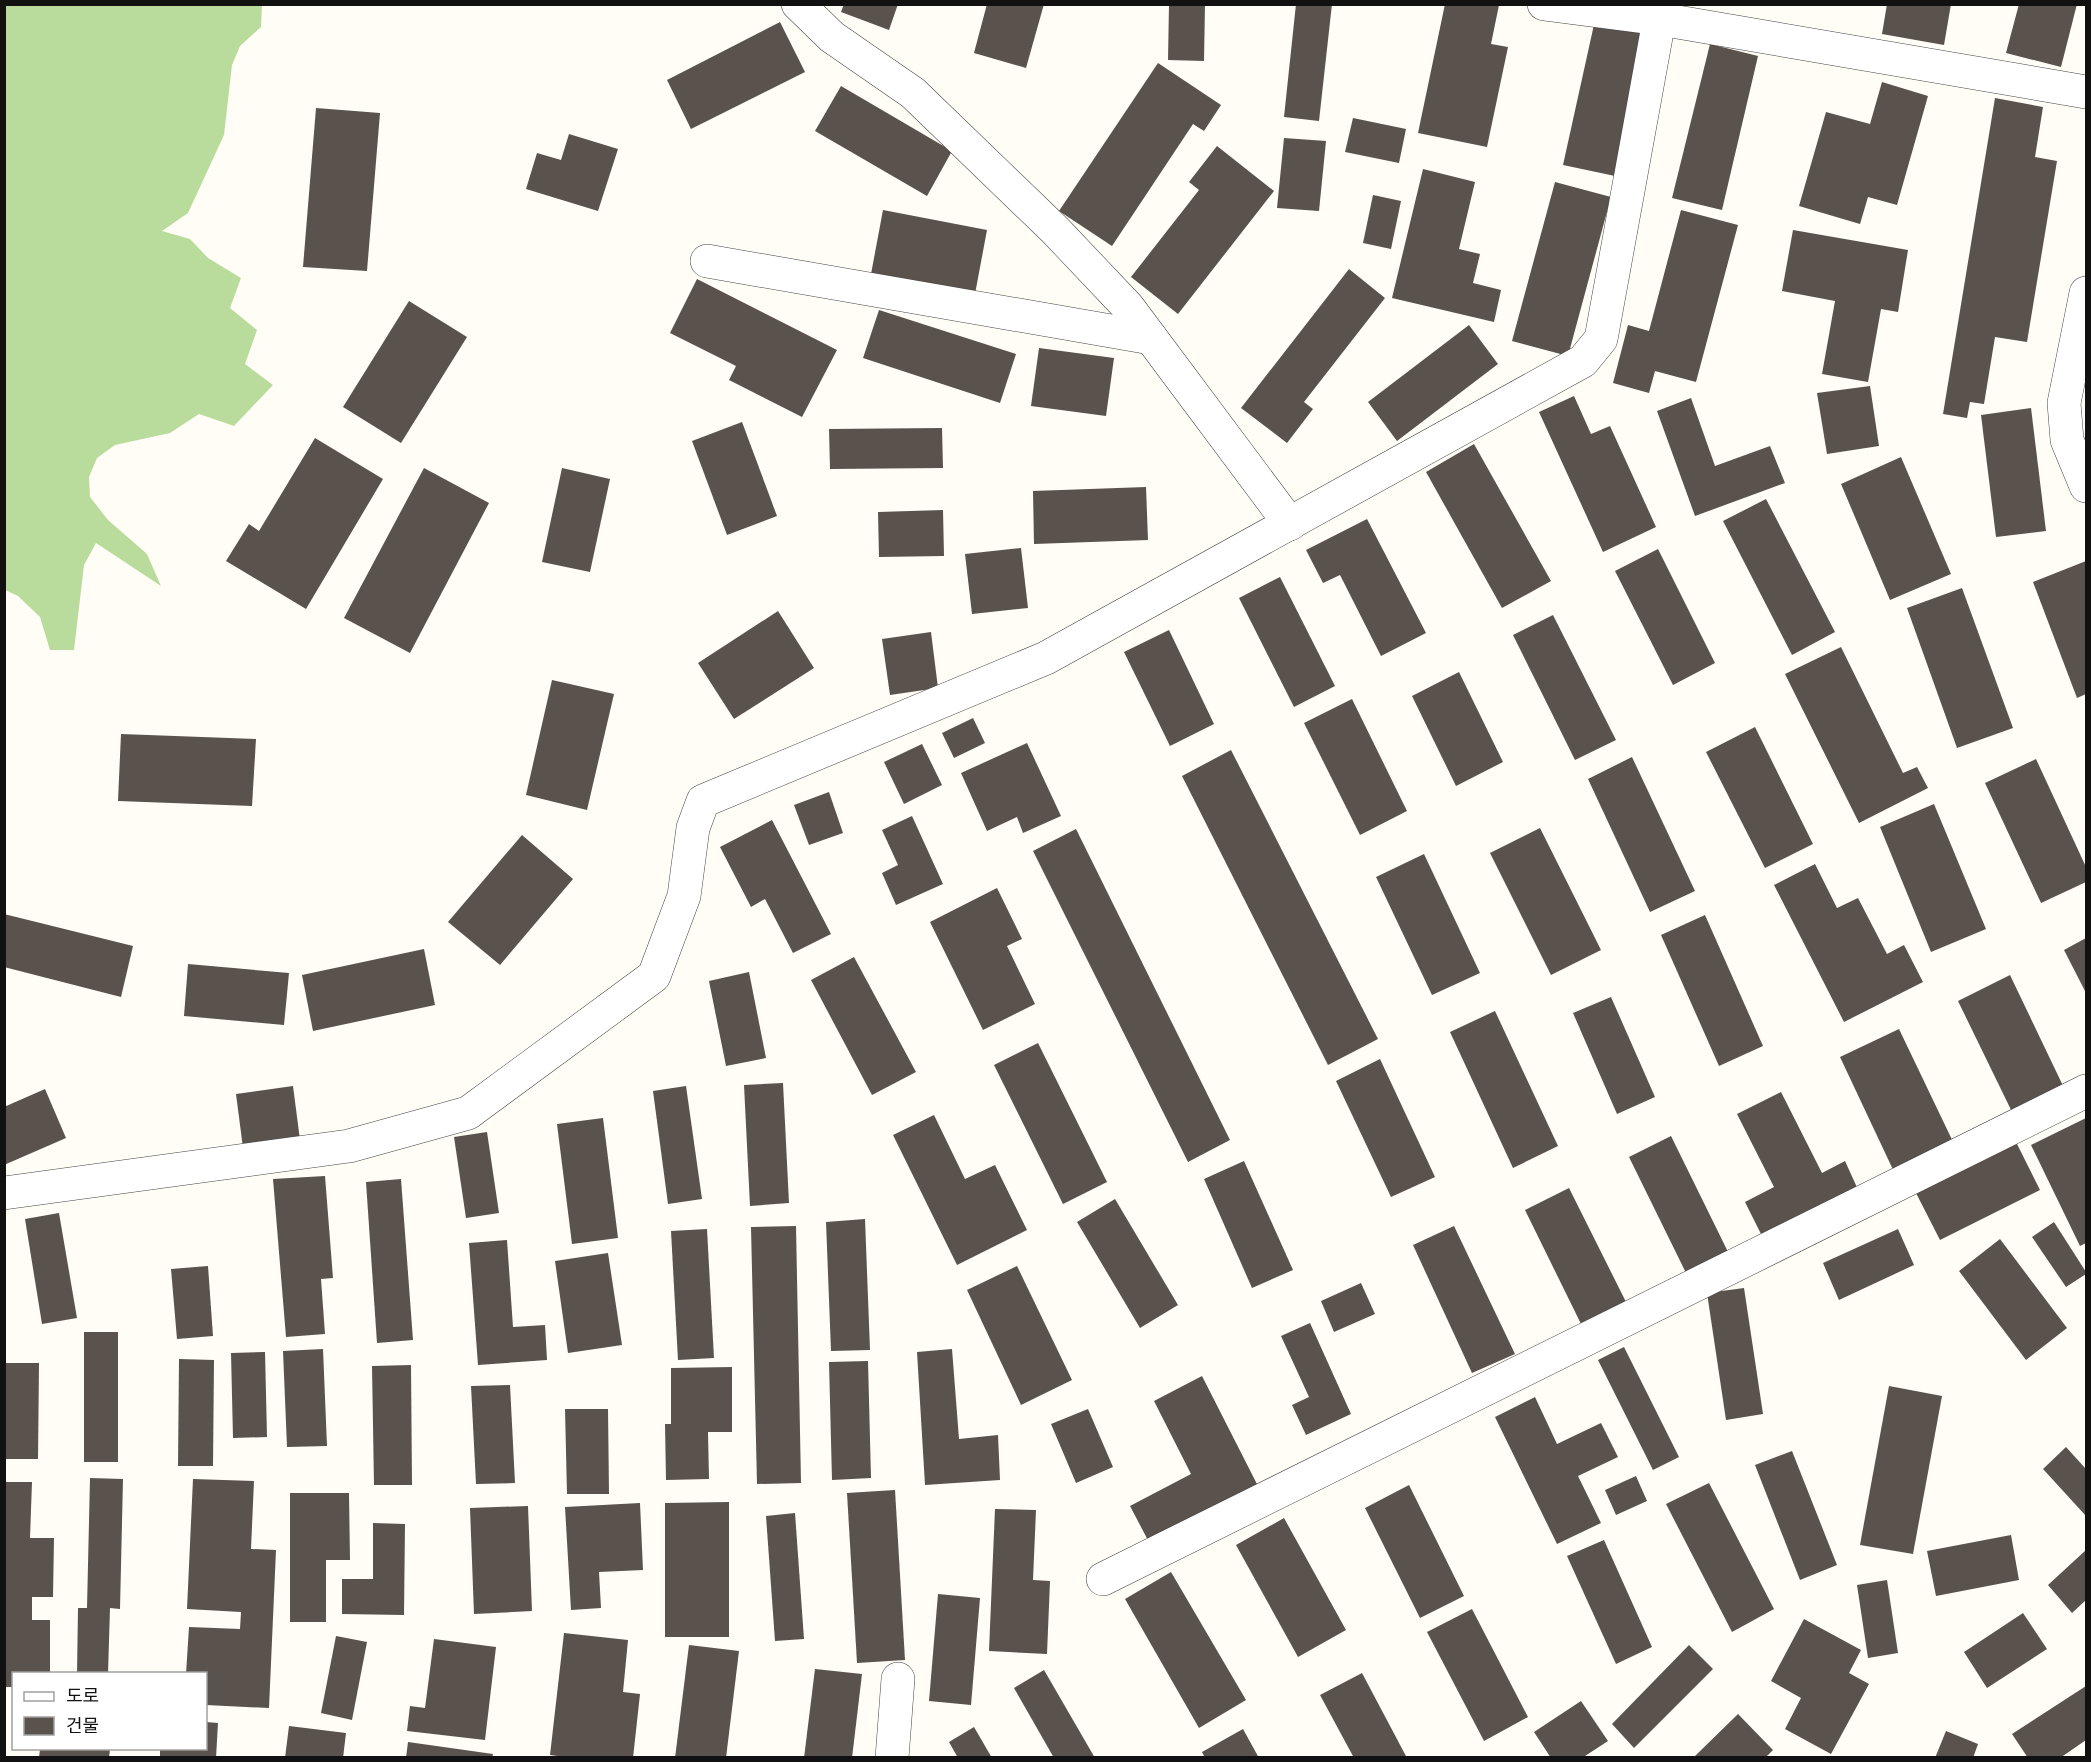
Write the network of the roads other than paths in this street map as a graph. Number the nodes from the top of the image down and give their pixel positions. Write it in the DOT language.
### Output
graph roads {
  1 [pos="798,4"];
  2 [pos="1544,4"];
  3 [pos="1661,12"];
  4 [pos="2086,92"];
  5 [pos="706,261"];
  6 [pos="2086,293"];
  7 [pos="1151,338"];
  8 [pos="2086,486"];
  9 [pos="1290,524"];
  10 [pos="2086,1091"];
  11 [pos="4,1193"];
  12 [pos="1103,1579"];
  13 [pos="898,1679"];
  14 [pos="892,1758"];
  1 -- 7 [label="street"];
  2 -- 3 [label="street"];
  3 -- 4 [label="street"];
  3 -- 9 [label="street"];
  5 -- 7 [label="street"];
  6 -- 8 [label="street"];
  7 -- 9 [label="street"];
  9 -- 11 [label="street"];
  10 -- 12 [label="street"];
  13 -- 14 [label="street"];
}
